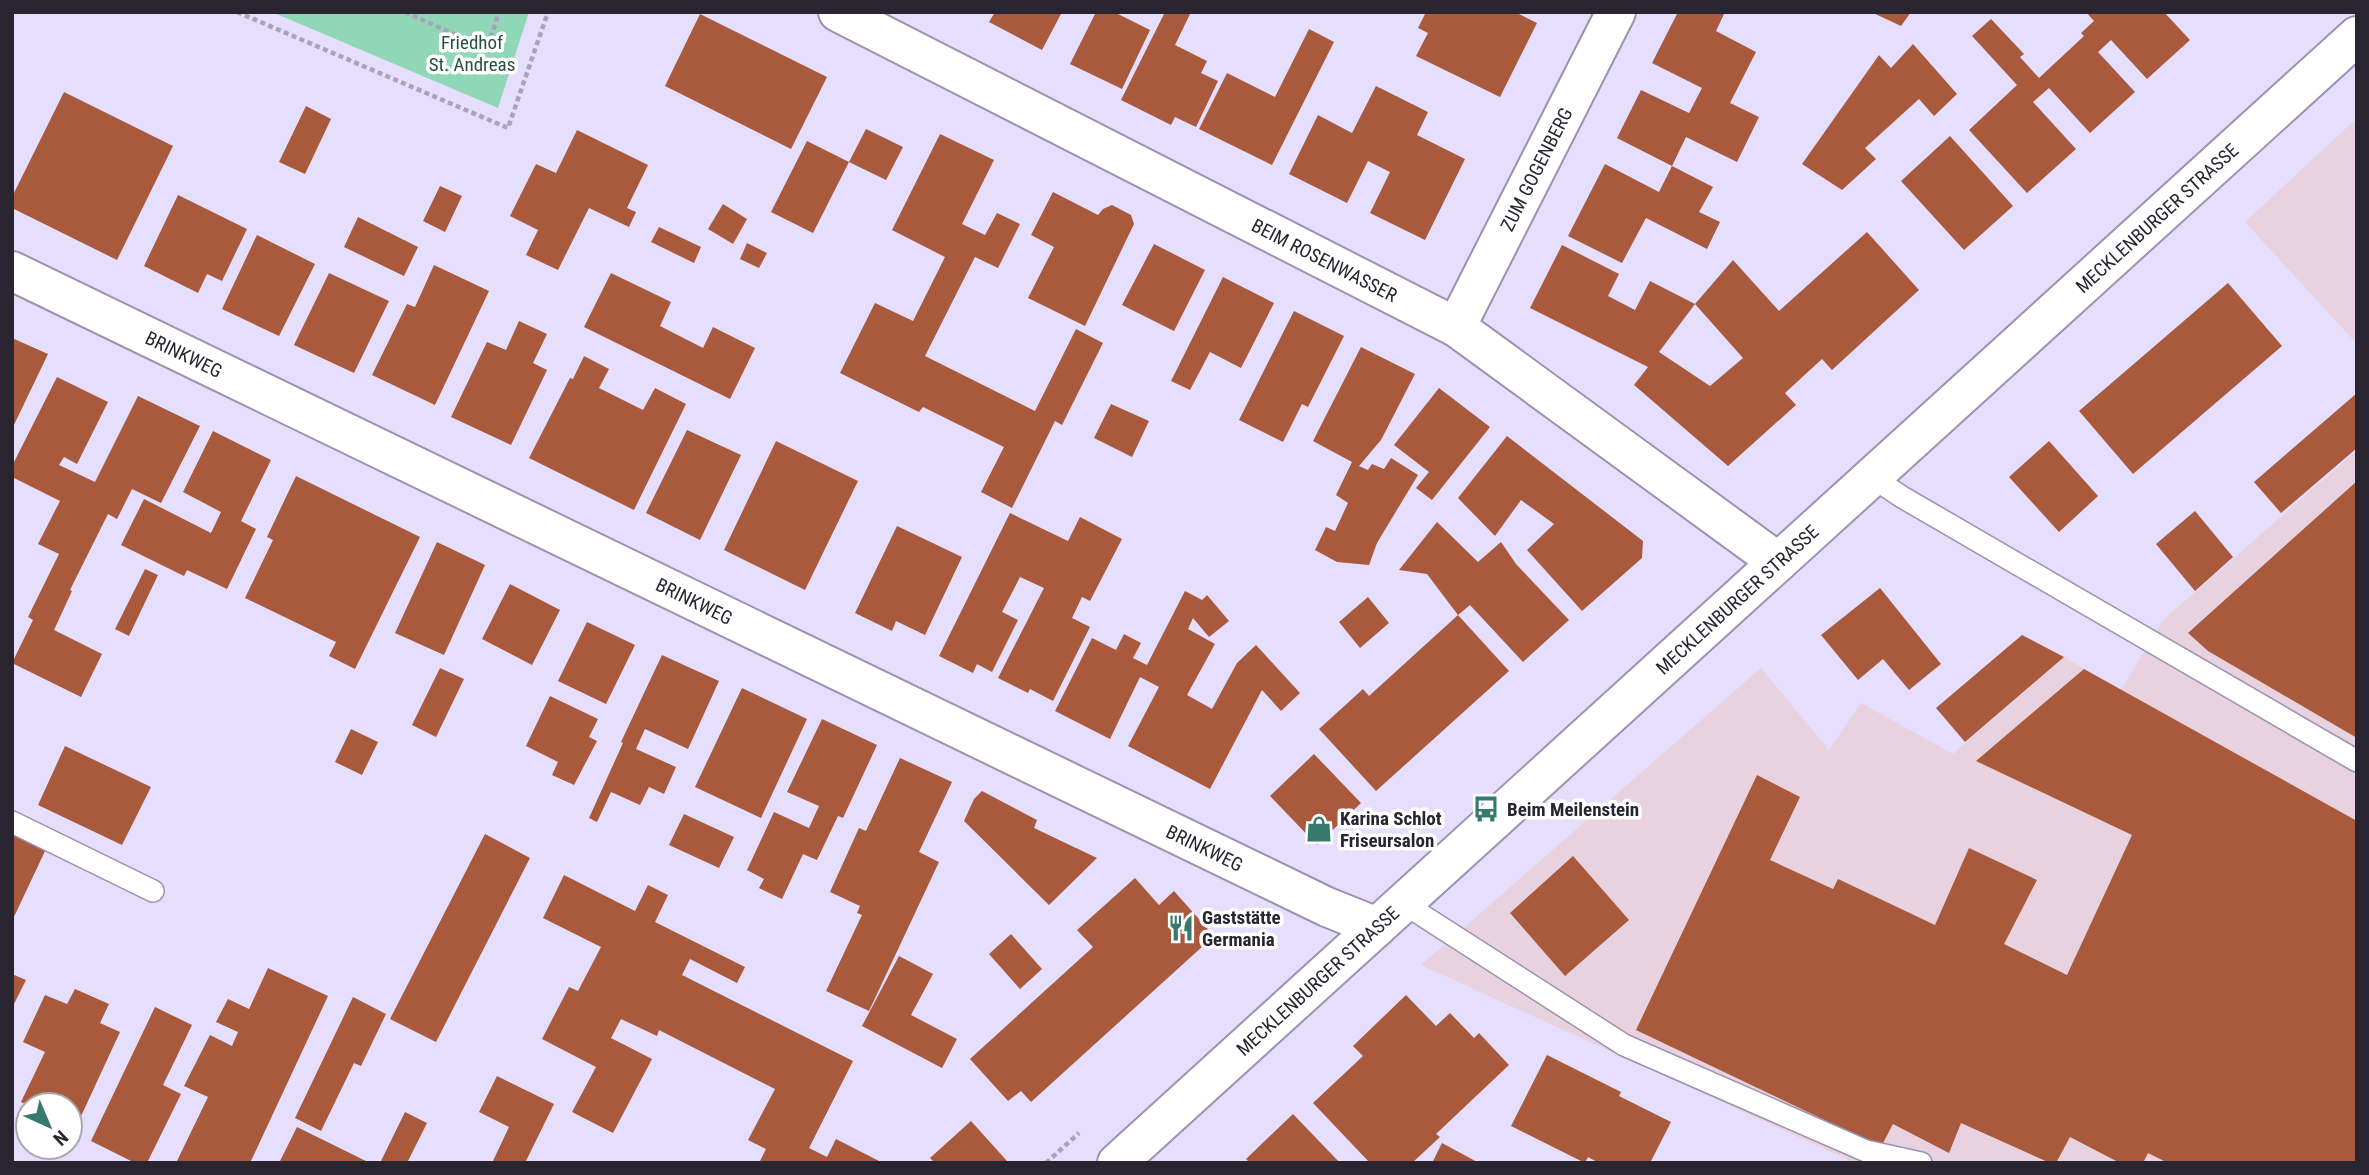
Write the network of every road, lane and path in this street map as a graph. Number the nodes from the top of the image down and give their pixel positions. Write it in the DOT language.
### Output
graph roads {
  1 [pos="237,12"];
  2 [pos="405,12"];
  3 [pos="499,12"];
  4 [pos="548,12"];
  5 [pos="838,12"];
  6 [pos="1616,12"];
  7 [pos="2357,36"];
  8 [pos="12,271"];
  9 [pos="1456,327"];
  10 [pos="1872,477"];
  11 [pos="1778,562"];
  12 [pos="2357,761"];
  13 [pos="12,822"];
  14 [pos="153,891"];
  15 [pos="1390,915"];
  16 [pos="1117,1163"];
  17 [pos="1922,1163"];
  1 -- 4 [label="path"];
  2 -- 3 [label="path"];
  5 -- 9 [label="street, BEIM ROSENWASSER"];
  6 -- 9 [label="street, ZUM GOGENBERG"];
  7 -- 10 [label="street, MECKLENBURGER STRASSE"];
  8 -- 15 [label="street, BRINKWEG"];
  9 -- 11 [label="street, BEIM ROSENWASSER"];
  10 -- 11 [label="street, MECKLENBURGER STRASSE"];
  10 -- 12 [label="lane"];
  11 -- 15 [label="street, MECKLENBURGER STRASSE"];
  13 -- 14 [label="lane"];
  15 -- 16 [label="street, MECKLENBURGER STRASSE"];
  15 -- 17 [label="lane"];
}
